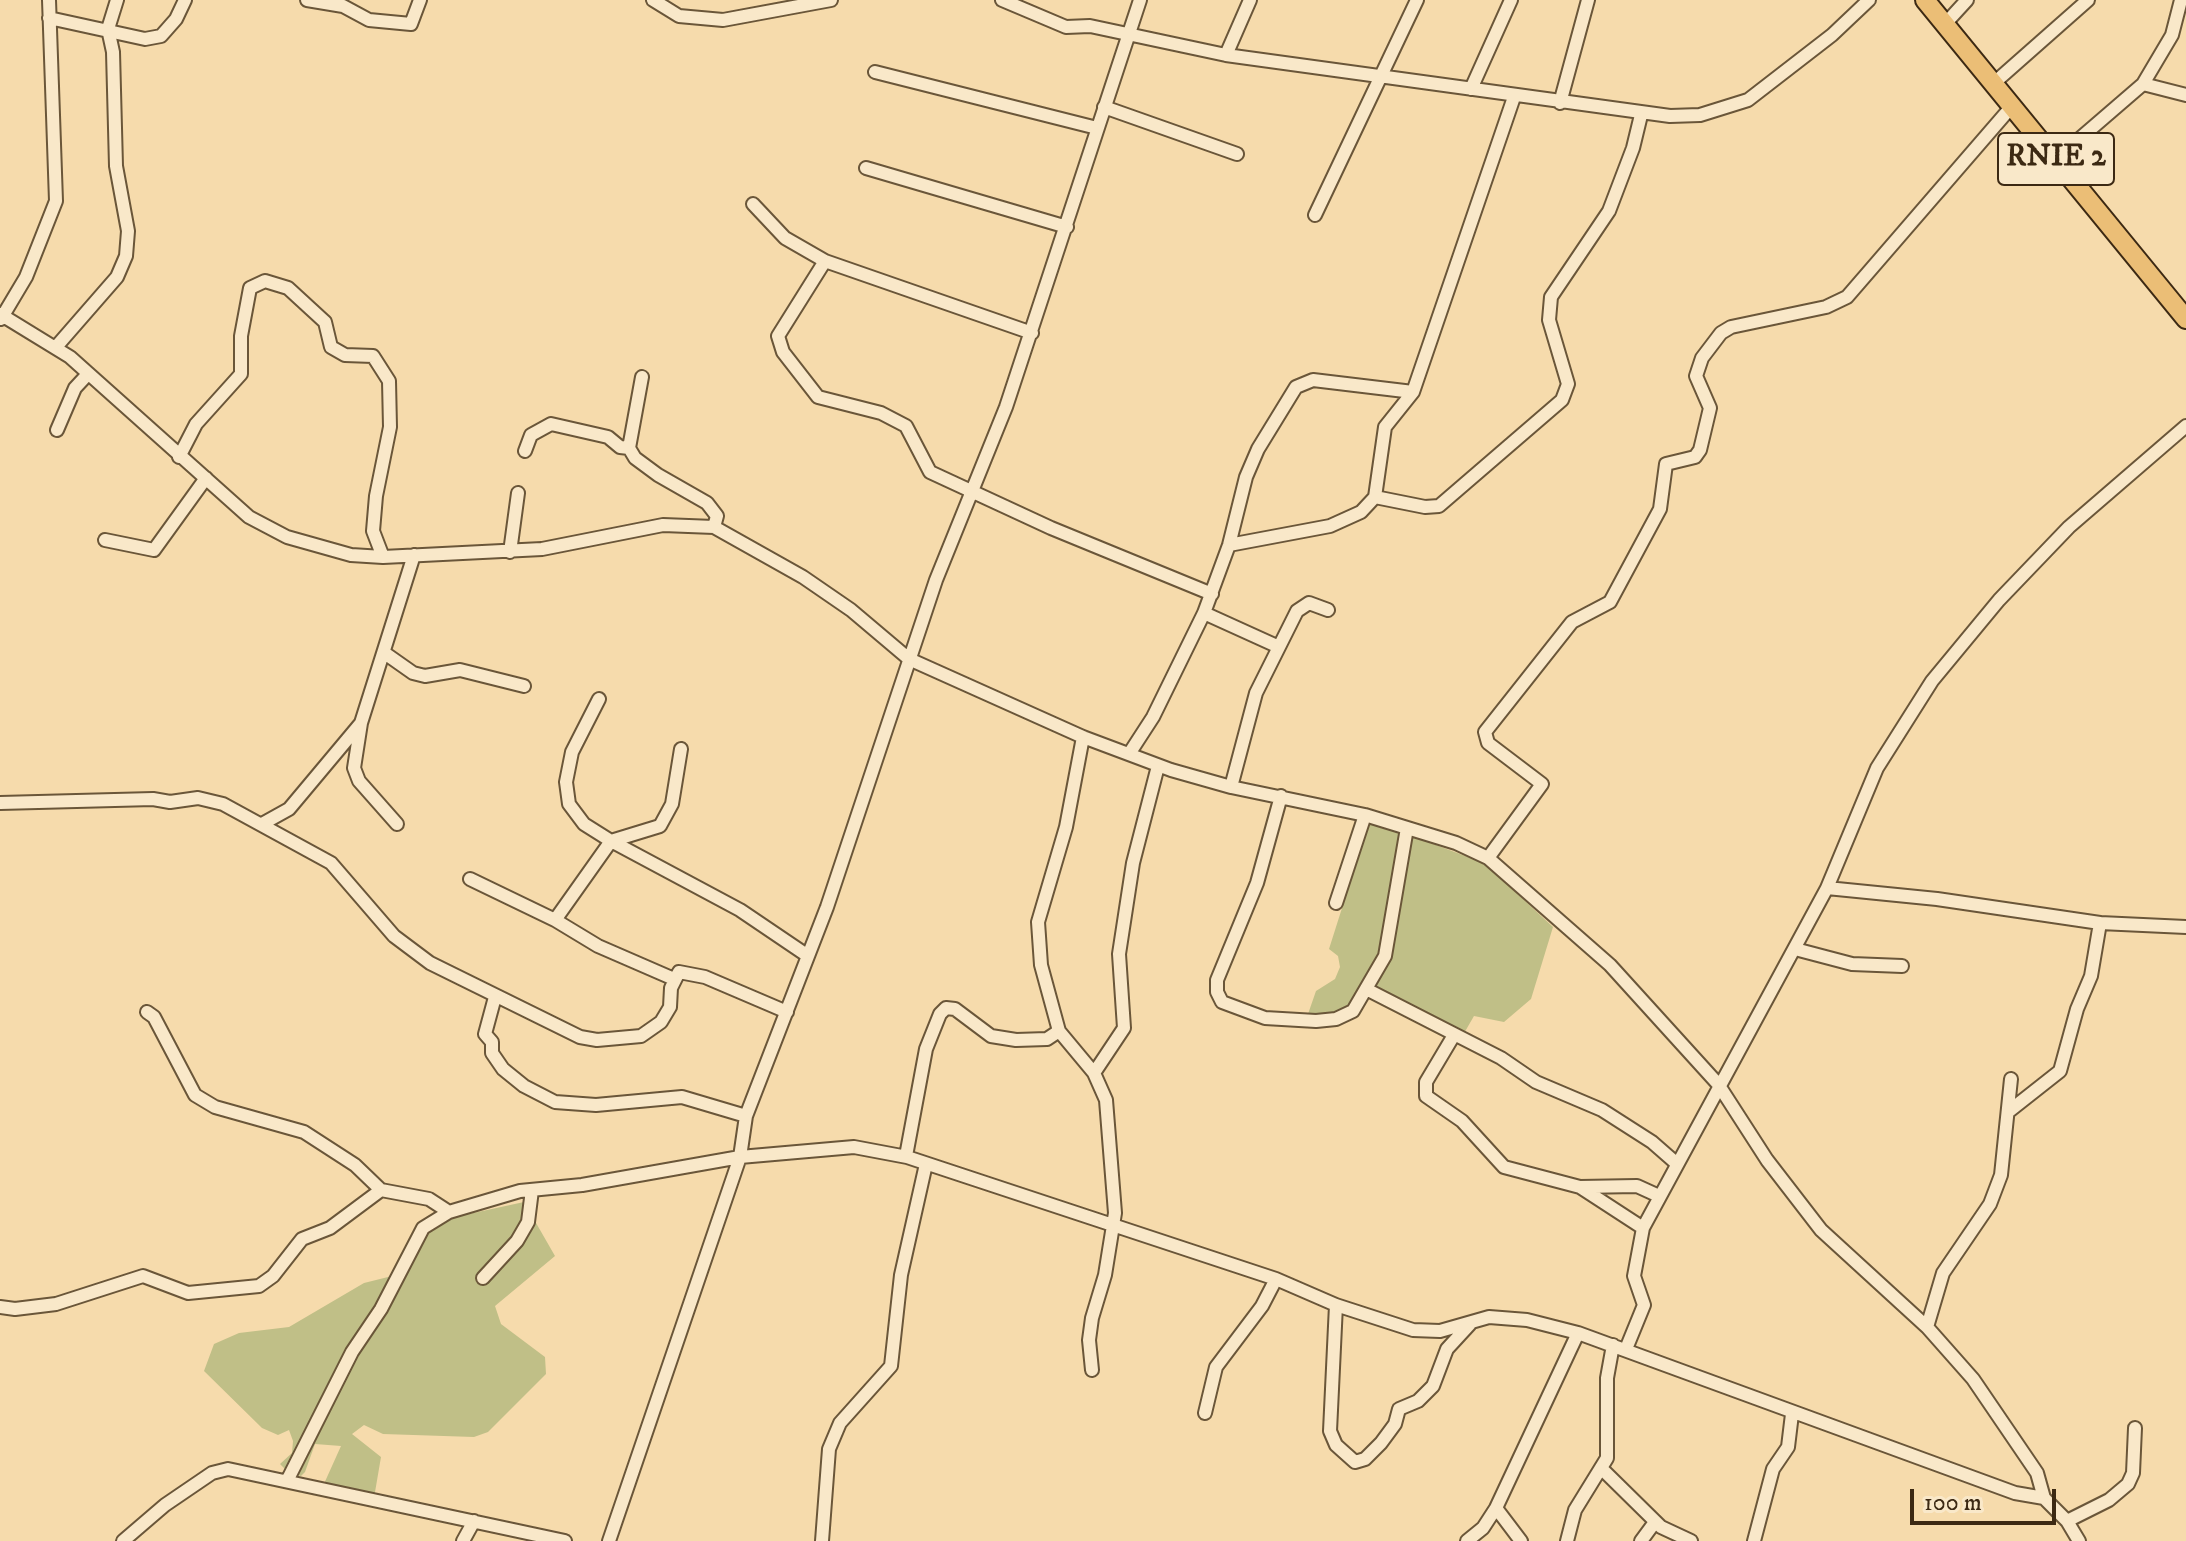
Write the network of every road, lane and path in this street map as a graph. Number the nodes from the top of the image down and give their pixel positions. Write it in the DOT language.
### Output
graph roads {
  1 [pos="49,0"];
  2 [pos="117,0"];
  3 [pos="185,0"];
  4 [pos="307,0"];
  5 [pos="420,0"];
  6 [pos="653,0"];
  7 [pos="831,0"];
  8 [pos="1002,0"];
  9 [pos="1140,0"];
  10 [pos="1250,0"];
  11 [pos="1417,0"];
  12 [pos="1511,0"];
  13 [pos="1588,0"];
  14 [pos="1869,0"];
  15 [pos="1925,0"];
  16 [pos="1967,0"];
  17 [pos="2088,0"];
  18 [pos="2181,0"];
  19 [pos="813,1"];
  20 [pos="344,3"];
  21 [pos="49,18"];
  22 [pos="1945,24"];
  23 [pos="108,29"];
  24 [pos="1129,33"];
  25 [pos="2179,35"];
  26 [pos="1226,55"];
  27 [pos="875,72"];
  28 [pos="1382,79"];
  29 [pos="1994,83"];
  30 [pos="2143,84"];
  31 [pos="1471,89"];
  32 [pos="2186,95"];
  33 [pos="1514,97"];
  34 [pos="1560,103"];
  35 [pos="2013,105"];
  36 [pos="1104,107"];
  37 [pos="1641,115"];
  38 [pos="1097,128"];
  39 [pos="1237,154"];
  40 [pos="2056,159"];
  41 [pos="866,168"];
  42 [pos="753,204"];
  43 [pos="1315,215"];
  44 [pos="1067,227"];
  45 [pos="825,261"];
  46 [pos="1,317"];
  47 [pos="2186,319"];
  48 [pos="1032,333"];
  49 [pos="56,347"];
  50 [pos="88,374"];
  51 [pos="642,377"];
  52 [pos="1413,392"];
  53 [pos="2186,426"];
  54 [pos="57,430"];
  55 [pos="629,448"];
  56 [pos="525,451"];
  57 [pos="179,457"];
  58 [pos="206,478"];
  59 [pos="973,490"];
  60 [pos="518,493"];
  61 [pos="1375,497"];
  62 [pos="714,527"];
  63 [pos="105,540"];
  64 [pos="1229,545"];
  65 [pos="510,552"];
  66 [pos="414,555"];
  67 [pos="383,557"];
  68 [pos="1212,594"];
  69 [pos="1328,610"];
  70 [pos="1204,613"];
  71 [pos="1279,647"];
  72 [pos="386,654"];
  73 [pos="909,659"];
  74 [pos="524,686"];
  75 [pos="599,699"];
  76 [pos="361,723"];
  77 [pos="1083,737"];
  78 [pos="681,749"];
  79 [pos="1129,754"];
  80 [pos="1158,766"];
  81 [pos="1231,787"];
  82 [pos="1281,796"];
  83 [pos="0,803"];
  84 [pos="1365,815"];
  85 [pos="262,824"];
  86 [pos="397,824"];
  87 [pos="1407,828"];
  88 [pos="611,841"];
  89 [pos="1488,858"];
  90 [pos="470,879"];
  91 [pos="1827,888"];
  92 [pos="1336,903"];
  93 [pos="555,920"];
  94 [pos="2100,923"];
  95 [pos="2186,927"];
  96 [pos="1795,949"];
  97 [pos="808,956"];
  98 [pos="1902,966"];
  99 [pos="674,979"];
  100 [pos="1368,990"];
  101 [pos="495,997"];
  102 [pos="147,1012"];
  103 [pos="787,1012"];
  104 [pos="1059,1031"];
  105 [pos="1454,1035"];
  106 [pos="1094,1073"];
  107 [pos="2011,1079"];
  108 [pos="1718,1084"];
  109 [pos="2008,1112"];
  110 [pos="746,1116"];
  111 [pos="906,1156"];
  112 [pos="740,1157"];
  113 [pos="1676,1163"];
  114 [pos="926,1164"];
  115 [pos="1580,1187"];
  116 [pos="381,1190"];
  117 [pos="532,1190"];
  118 [pos="1659,1196"];
  119 [pos="449,1212"];
  120 [pos="1113,1227"];
  121 [pos="1643,1228"];
  122 [pos="483,1278"];
  123 [pos="1276,1279"];
  124 [pos="1336,1305"];
  125 [pos="0,1307"];
  126 [pos="1472,1321"];
  127 [pos="1927,1327"];
  128 [pos="1578,1333"];
  129 [pos="1613,1345"];
  130 [pos="1626,1349"];
  131 [pos="1092,1370"];
  132 [pos="1205,1413"];
  133 [pos="1792,1414"];
  134 [pos="2135,1428"];
  135 [pos="1601,1468"];
  136 [pos="288,1479"];
  137 [pos="2044,1498"];
  138 [pos="1496,1508"];
  139 [pos="474,1521"];
  140 [pos="2067,1521"];
  141 [pos="1658,1524"];
  142 [pos="123,1541"];
  143 [pos="463,1541"];
  144 [pos="565,1541"];
  145 [pos="609,1541"];
  146 [pos="822,1541"];
  147 [pos="1467,1541"];
  148 [pos="1521,1541"];
  149 [pos="1567,1541"];
  150 [pos="1641,1541"];
  151 [pos="1663,1541"];
  152 [pos="1691,1541"];
  153 [pos="1754,1541"];
  154 [pos="2079,1541"];
  1 -- 21 [label="street"];
  2 -- 23 [label="street"];
  3 -- 23 [label="street"];
  4 -- 20 [label="street"];
  5 -- 20 [label="street"];
  6 -- 19 [label="street"];
  7 -- 19 [label="street"];
  8 -- 24 [label="street"];
  9 -- 24 [label="street"];
  10 -- 26 [label="street"];
  11 -- 28 [label="street"];
  12 -- 31 [label="street"];
  13 -- 34 [label="street"];
  14 -- 37 [label="street"];
  15 -- 22 [label="highway, RNIE 2 / RNIE 2"];
  16 -- 22 [label="street"];
  17 -- 29 [label="street"];
  18 -- 25 [label="street"];
  21 -- 23 [label="street"];
  21 -- 46 [label="street"];
  22 -- 29 [label="highway, RNIE 2 / RNIE 2"];
  23 -- 49 [label="street"];
  24 -- 26 [label="street"];
  24 -- 36 [label="street"];
  25 -- 30 [label="street"];
  26 -- 28 [label="street"];
  27 -- 38 [label="street"];
  28 -- 31 [label="street"];
  28 -- 43 [label="street"];
  29 -- 35 [label="highway, RNIE 2 / RNIE 2"];
  30 -- 32 [label="street"];
  30 -- 40 [label="street"];
  31 -- 33 [label="street"];
  33 -- 34 [label="street"];
  33 -- 52 [label="street"];
  34 -- 37 [label="street"];
  35 -- 40 [label="highway, RNIE 2 / RNIE 2"];
  35 -- 89 [label="street"];
  36 -- 38 [label="street"];
  36 -- 39 [label="street"];
  37 -- 61 [label="street"];
  38 -- 44 [label="street"];
  40 -- 47 [label="highway, RNIE 2 / RNIE 2"];
  41 -- 44 [label="street"];
  42 -- 45 [label="street"];
  44 -- 48 [label="street"];
  45 -- 48 [label="street"];
  45 -- 59 [label="street"];
  46 -- 49 [label="street"];
  48 -- 59 [label="street"];
  49 -- 50 [label="street"];
  50 -- 54 [label="street"];
  50 -- 57 [label="street"];
  51 -- 55 [label="street"];
  52 -- 61 [label="street"];
  52 -- 64 [label="street"];
  53 -- 91 [label="street"];
  55 -- 56 [label="street"];
  55 -- 62 [label="street"];
  57 -- 58 [label="street"];
  57 -- 67 [label="street"];
  58 -- 63 [label="street"];
  58 -- 67 [label="street"];
  59 -- 68 [label="street"];
  59 -- 73 [label="street"];
  60 -- 65 [label="street"];
  61 -- 64 [label="street"];
  62 -- 65 [label="street"];
  62 -- 73 [label="street"];
  64 -- 68 [label="street"];
  65 -- 66 [label="street"];
  66 -- 67 [label="street"];
  66 -- 72 [label="street"];
  68 -- 70 [label="street"];
  69 -- 71 [label="street"];
  70 -- 71 [label="street"];
  70 -- 79 [label="street"];
  71 -- 81 [label="street"];
  72 -- 74 [label="street"];
  72 -- 76 [label="street"];
  73 -- 77 [label="street"];
  73 -- 97 [label="street"];
  75 -- 88 [label="street"];
  76 -- 85 [label="street"];
  76 -- 86 [label="street"];
  77 -- 79 [label="street"];
  77 -- 104 [label="street"];
  78 -- 88 [label="street"];
  79 -- 80 [label="street"];
  80 -- 81 [label="street"];
  80 -- 106 [label="street"];
  81 -- 82 [label="street"];
  82 -- 84 [label="street"];
  82 -- 100 [label="street"];
  83 -- 85 [label="street"];
  84 -- 87 [label="street"];
  84 -- 92 [label="street"];
  85 -- 101 [label="street"];
  87 -- 89 [label="street"];
  87 -- 100 [label="street"];
  88 -- 93 [label="street"];
  88 -- 97 [label="street"];
  89 -- 108 [label="street"];
  90 -- 93 [label="street"];
  91 -- 94 [label="street"];
  91 -- 96 [label="street"];
  93 -- 99 [label="street"];
  94 -- 95 [label="street"];
  94 -- 109 [label="street"];
  96 -- 98 [label="street"];
  96 -- 108 [label="street"];
  97 -- 103 [label="street"];
  99 -- 101 [label="street"];
  99 -- 103 [label="street"];
  100 -- 105 [label="street"];
  101 -- 110 [label="street"];
  102 -- 116 [label="street"];
  103 -- 110 [label="street"];
  104 -- 106 [label="street"];
  104 -- 111 [label="street"];
  105 -- 113 [label="street"];
  105 -- 115 [label="street"];
  106 -- 120 [label="street"];
  107 -- 109 [label="street"];
  108 -- 113 [label="street"];
  108 -- 127 [label="street"];
  109 -- 127 [label="street"];
  110 -- 112 [label="street"];
  111 -- 112 [label="street"];
  111 -- 114 [label="street"];
  112 -- 117 [label="street"];
  112 -- 145 [label="street"];
  113 -- 118 [label="street"];
  114 -- 120 [label="street"];
  114 -- 146 [label="street"];
  115 -- 118 [label="street"];
  115 -- 121 [label="street"];
  116 -- 119 [label="street"];
  116 -- 125 [label="street"];
  117 -- 119 [label="street"];
  117 -- 122 [label="street"];
  118 -- 121 [label="street"];
  119 -- 136 [label="street"];
  120 -- 123 [label="street"];
  120 -- 131 [label="street"];
  121 -- 130 [label="street"];
  123 -- 124 [label="street"];
  123 -- 132 [label="street"];
  124 -- 126 [label="street"];
  124 -- 126 [label="street"];
  126 -- 128 [label="street"];
  127 -- 137 [label="street"];
  128 -- 129 [label="street"];
  128 -- 138 [label="street"];
  129 -- 130 [label="street"];
  129 -- 135 [label="street"];
  130 -- 133 [label="street"];
  133 -- 137 [label="street"];
  133 -- 153 [label="street"];
  134 -- 140 [label="street"];
  135 -- 141 [label="street"];
  135 -- 149 [label="street"];
  136 -- 139 [label="street"];
  136 -- 142 [label="street"];
  137 -- 140 [label="street"];
  138 -- 147 [label="street"];
  138 -- 148 [label="street"];
  139 -- 143 [label="street"];
  139 -- 144 [label="street"];
  140 -- 154 [label="street"];
  141 -- 150 [label="street"];
  141 -- 151 [label="street"];
  141 -- 152 [label="street"];
}
